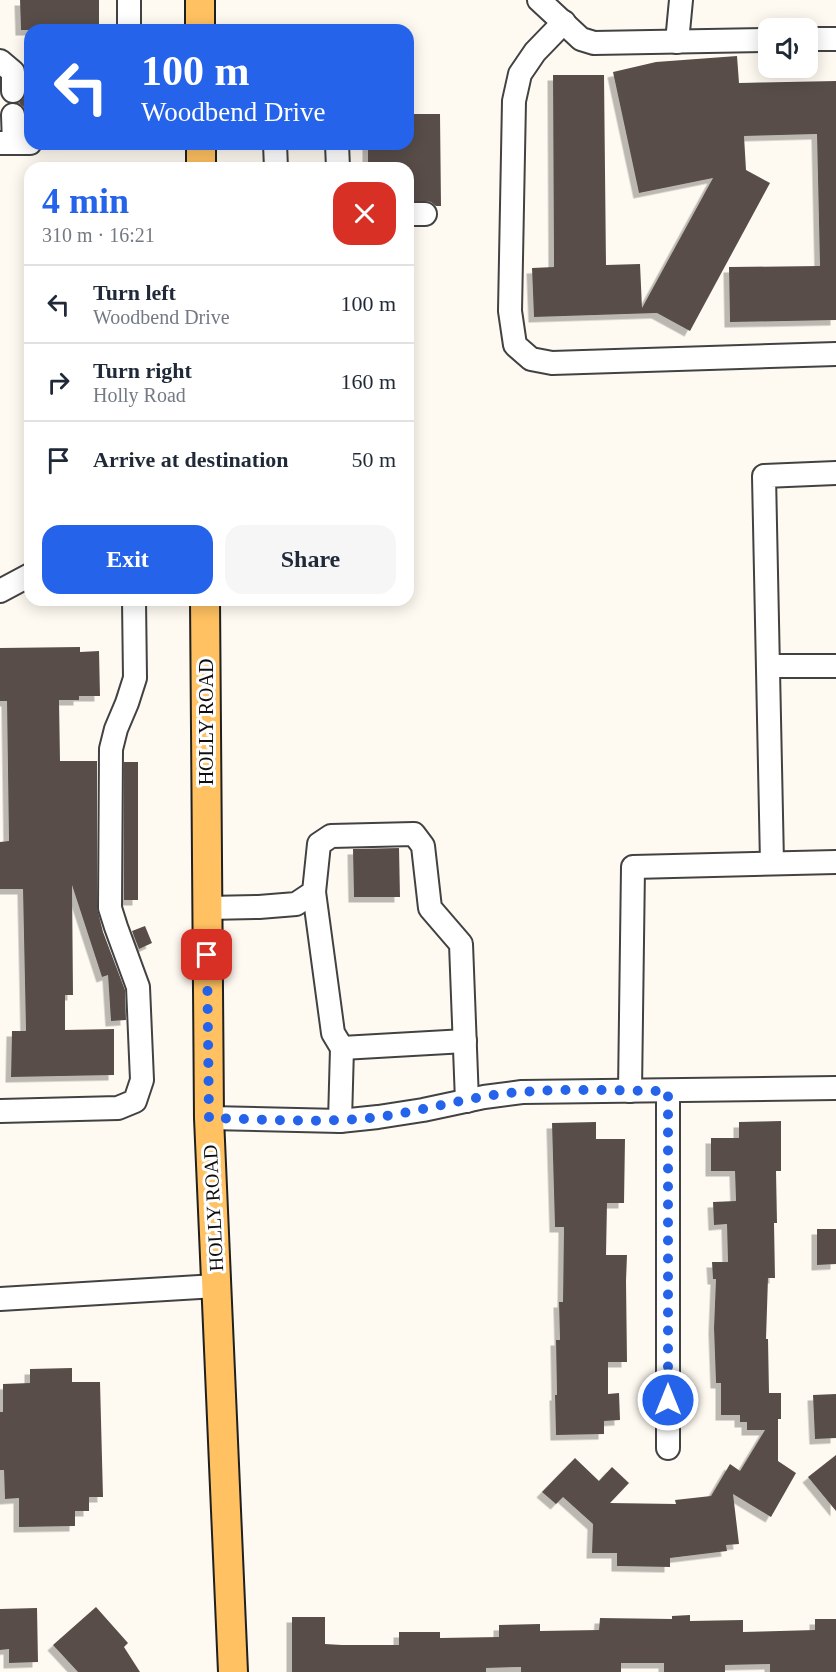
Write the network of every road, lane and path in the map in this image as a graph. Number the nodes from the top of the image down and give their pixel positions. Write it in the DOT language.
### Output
graph roads {
  1 [pos="129,0"];
  2 [pos="200,0"];
  3 [pos="539,0"];
  4 [pos="681,0"];
  5 [pos="564,22"];
  6 [pos="129,24"];
  7 [pos="200,24"];
  8 [pos="818,39"];
  9 [pos="836,39"];
  10 [pos="758,40"];
  11 [pos="677,42"];
  12 [pos="0,61"];
  13 [pos="13,91"];
  14 [pos="13,115"];
  15 [pos="15,143"];
  16 [pos="836,354"];
  17 [pos="836,473"];
  18 [pos="24,578"];
  19 [pos="0,591"];
  20 [pos="134,606"];
  21 [pos="205,606"];
  22 [pos="768,666"];
  23 [pos="836,666"];
  24 [pos="836,862"];
  25 [pos="772,863"];
  26 [pos="314,892"];
  27 [pos="207,908"];
  28 [pos="465,1041"];
  29 [pos="342,1048"];
  30 [pos="836,1088"];
  31 [pos="630,1091"];
  32 [pos="668,1091"];
  33 [pos="467,1101"];
  34 [pos="0,1111"];
  35 [pos="209,1118"];
  36 [pos="340,1121"];
  37 [pos="216,1286"];
  38 [pos="0,1299"];
  39 [pos="668,1448"];
  40 [pos="233,1672"];
  1 -- 6 [label="street"];
  2 -- 7 [label="main road"];
  3 -- 5 [label="street"];
  4 -- 11 [label="street"];
  5 -- 11 [label="street"];
  5 -- 16 [label="street"];
  8 -- 9 [label="street"];
  10 -- 11 [label="street"];
  12 -- 13 [label="street"];
  14 -- 15 [label="street"];
  17 -- 22 [label="street"];
  18 -- 19 [label="street"];
  20 -- 34 [label="street"];
  21 -- 27 [label="main road, HOLLY ROAD"];
  22 -- 23 [label="street"];
  22 -- 25 [label="street"];
  24 -- 25 [label="street"];
  25 -- 31 [label="street"];
  26 -- 27 [label="street"];
  26 -- 28 [label="street"];
  26 -- 29 [label="street"];
  27 -- 35 [label="main road, HOLLY ROAD"];
  28 -- 29 [label="street"];
  28 -- 33 [label="street"];
  29 -- 36 [label="street"];
  30 -- 32 [label="street"];
  31 -- 32 [label="street"];
  31 -- 33 [label="street"];
  32 -- 39 [label="street"];
  33 -- 36 [label="street"];
  35 -- 36 [label="street"];
  35 -- 37 [label="main road, HOLLY ROAD"];
  37 -- 38 [label="street"];
  37 -- 40 [label="main road, HOLLY ROAD"];
}
